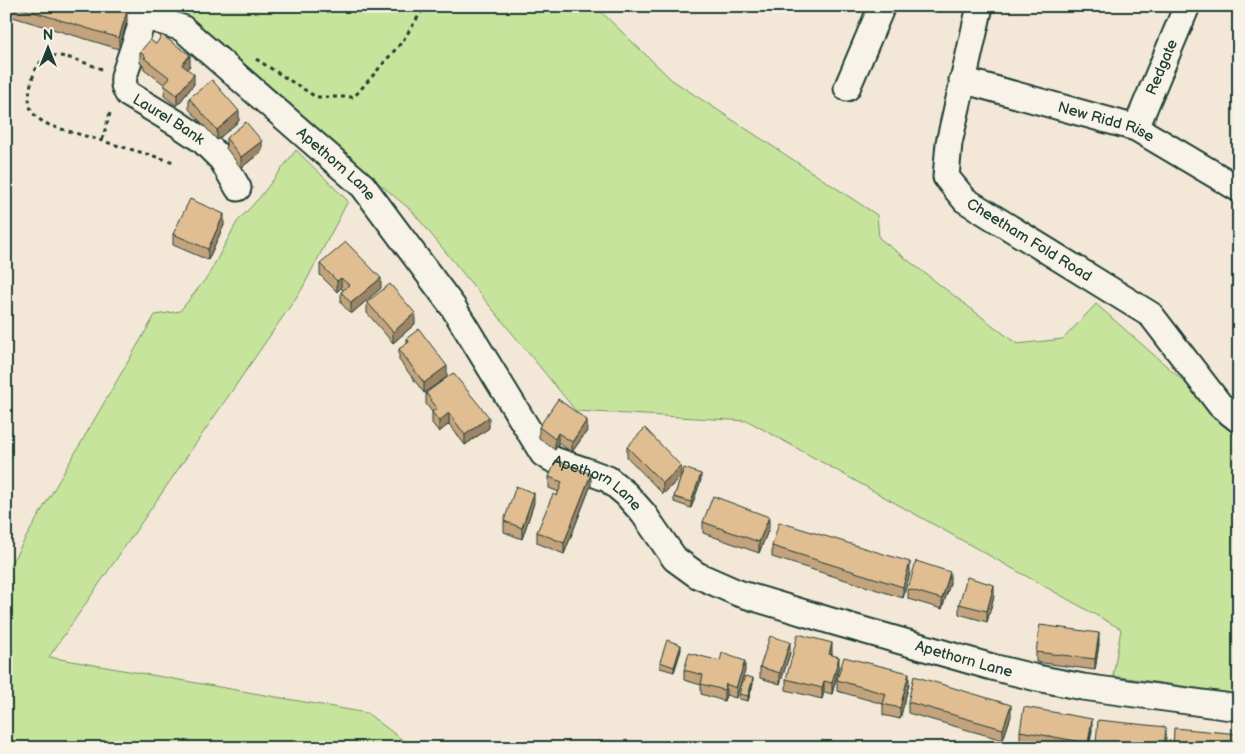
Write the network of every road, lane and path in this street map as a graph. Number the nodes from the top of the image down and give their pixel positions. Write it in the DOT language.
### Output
graph roads {
  1 [pos="112,6"];
  2 [pos="425,6"];
  3 [pos="882,6"];
  4 [pos="980,6"];
  5 [pos="1187,6"];
  6 [pos="144,16"];
  7 [pos="256,59"];
  8 [pos="962,80"];
  9 [pos="124,82"];
  10 [pos="847,88"];
  11 [pos="1136,128"];
  12 [pos="102,140"];
  13 [pos="174,162"];
  14 [pos="238,188"];
  15 [pos="1239,189"];
  16 [pos="1239,420"];
  17 [pos="1239,708"];
  1 -- 6 [label="street, Apethorn Lane"];
  2 -- 7 [label="path"];
  3 -- 10 [label="street"];
  4 -- 8 [label="street, Cheetham Fold Road"];
  5 -- 11 [label="street, Redgate"];
  6 -- 9 [label="street, Laurel Bank"];
  6 -- 17 [label="street, Apethorn Lane"];
  8 -- 11 [label="street, New Ridd Rise"];
  8 -- 16 [label="street, Cheetham Fold Road"];
  9 -- 12 [label="path"];
  9 -- 12 [label="path"];
  9 -- 14 [label="street, Laurel Bank"];
  11 -- 15 [label="street, New Ridd Rise"];
  12 -- 13 [label="path"];
}
